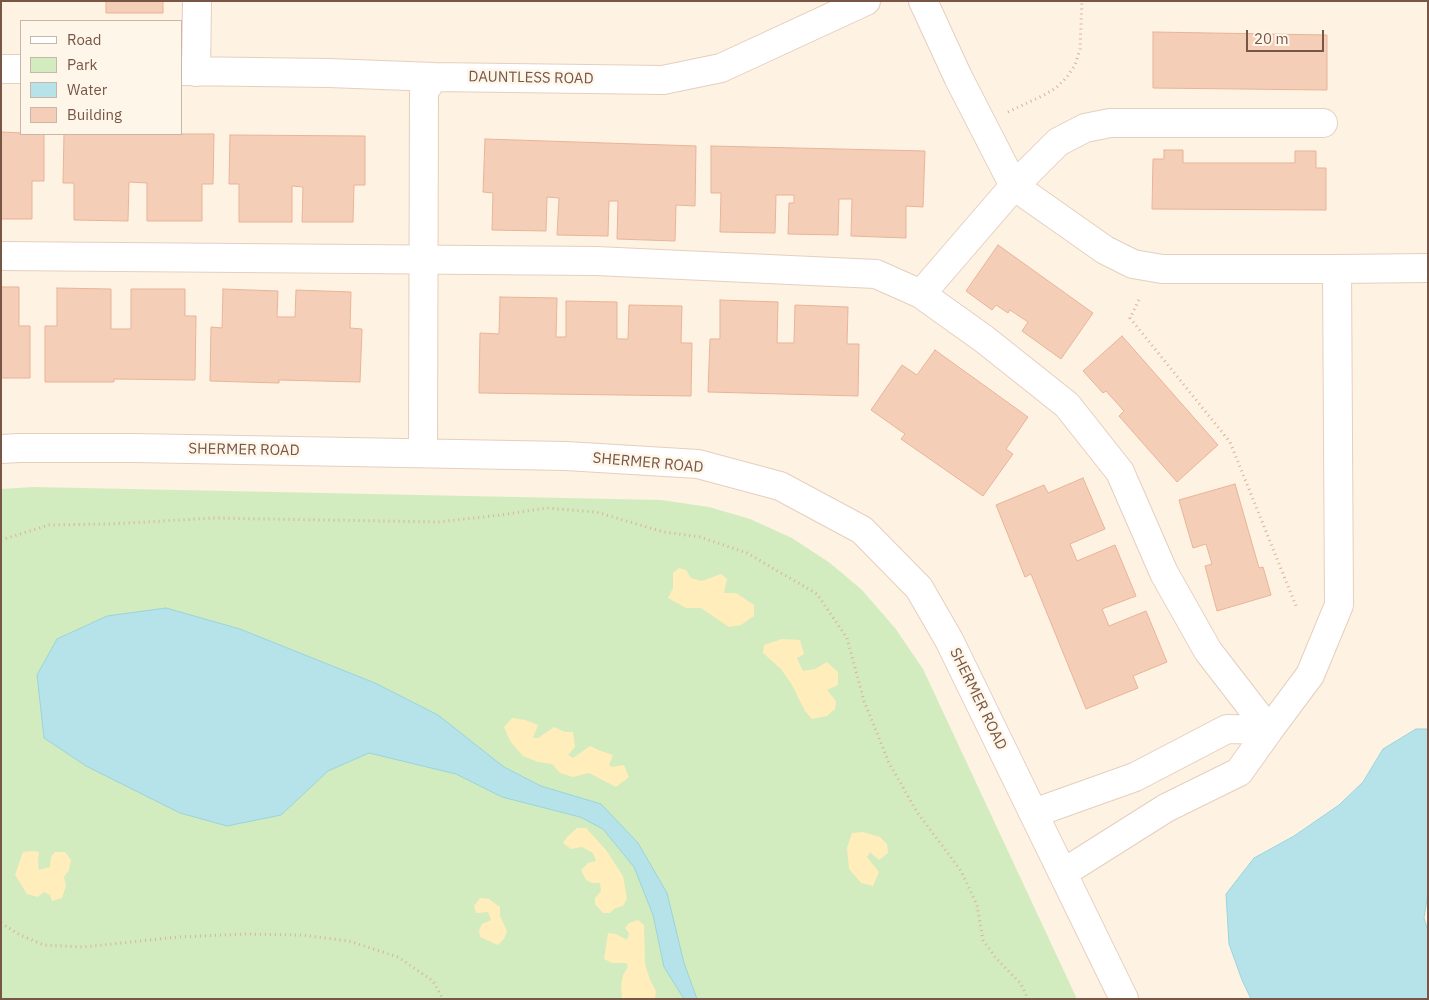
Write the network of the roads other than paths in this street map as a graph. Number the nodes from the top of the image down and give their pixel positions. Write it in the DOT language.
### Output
graph roads {
  1 [pos="197,1"];
  2 [pos="866,1"];
  3 [pos="922,1"];
  4 [pos="1,69"];
  5 [pos="20,70"];
  6 [pos="189,71"];
  7 [pos="434,77"];
  8 [pos="1323,123"];
  9 [pos="1014,186"];
  10 [pos="1,256"];
  11 [pos="424,258"];
  12 [pos="1428,268"];
  13 [pos="1337,269"];
  14 [pos="921,294"];
  15 [pos="1,450"];
  16 [pos="423,453"];
  17 [pos="1269,730"];
  18 [pos="1034,814"];
  19 [pos="1063,873"];
  20 [pos="1124,999"];
  1 -- 6 [label="street"];
  2 -- 7 [label="street, DAUNTLESS ROAD"];
  3 -- 9 [label="street"];
  4 -- 5 [label="street"];
  6 -- 7 [label="street, DAUNTLESS ROAD"];
  7 -- 11 [label="street"];
  8 -- 9 [label="street"];
  9 -- 13 [label="street"];
  9 -- 14 [label="street"];
  10 -- 11 [label="street"];
  11 -- 14 [label="street"];
  11 -- 16 [label="street"];
  12 -- 13 [label="street"];
  13 -- 17 [label="street"];
  14 -- 17 [label="street"];
  15 -- 16 [label="street, SHERMER ROAD"];
  16 -- 18 [label="street, SHERMER ROAD"];
  17 -- 18 [label="street"];
  17 -- 19 [label="street"];
  18 -- 19 [label="street, SHERMER ROAD"];
  19 -- 20 [label="street, SHERMER ROAD"];
}
